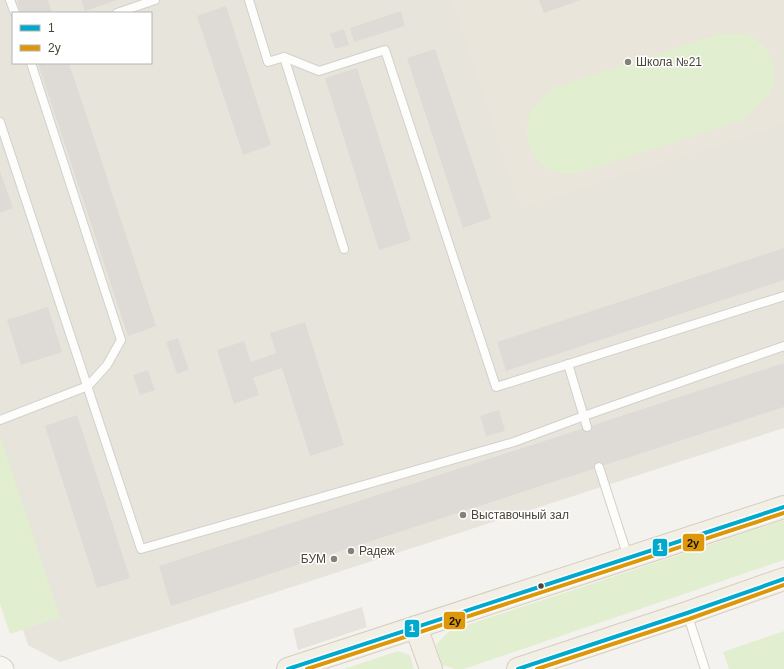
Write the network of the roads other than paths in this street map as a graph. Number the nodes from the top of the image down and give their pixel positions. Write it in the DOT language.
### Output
graph roads {
  1 [pos="10,0"];
  2 [pos="155,0"];
  3 [pos="249,0"];
  4 [pos="15,12"];
  5 [pos="120,12"];
  6 [pos="284,57"];
  7 [pos="31,64"];
  8 [pos="0,122"];
  9 [pos="344,249"];
  10 [pos="784,296"];
  11 [pos="784,346"];
  12 [pos="568,364"];
  13 [pos="88,386"];
  14 [pos="584,416"];
  15 [pos="0,420"];
  16 [pos="587,428"];
  17 [pos="599,467"];
  18 [pos="784,506"];
  19 [pos="628,557"];
  20 [pos="784,579"];
  21 [pos="687,613"];
  22 [pos="416,627"];
  23 [pos="0,667"];
  24 [pos="3,669"];
  25 [pos="288,669"];
  26 [pos="431,669"];
  27 [pos="518,669"];
  28 [pos="705,669"];
  1 -- 4 [label="lane"];
  2 -- 5 [label="lane"];
  3 -- 6 [label="lane"];
  6 -- 9 [label="lane"];
  6 -- 12 [label="lane"];
  7 -- 13 [label="lane"];
  8 -- 13 [label="lane"];
  10 -- 12 [label="lane"];
  11 -- 14 [label="lane"];
  12 -- 14 [label="lane"];
  13 -- 14 [label="lane"];
  13 -- 15 [label="lane"];
  14 -- 16 [label="lane"];
  17 -- 19 [label="lane"];
  18 -- 19 [label="main road"];
  19 -- 22 [label="main road"];
  20 -- 21 [label="main road"];
  21 -- 27 [label="main road"];
  21 -- 28 [label="lane"];
  22 -- 25 [label="main road"];
  22 -- 26 [label="main road"];
  23 -- 24 [label="main road"];
}
